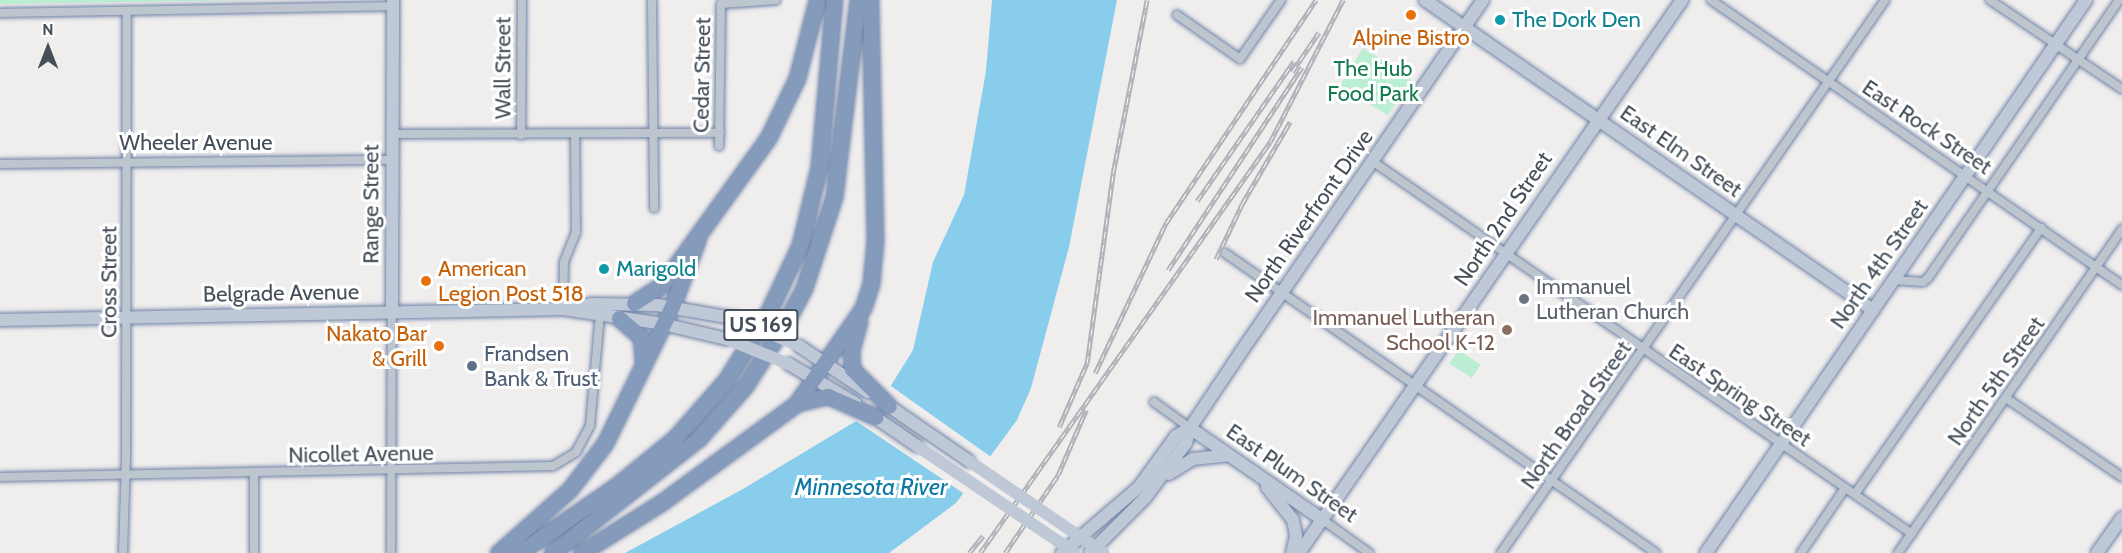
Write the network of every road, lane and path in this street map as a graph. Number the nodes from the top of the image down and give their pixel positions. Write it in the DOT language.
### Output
graph roads {
  1 [pos="522,0"];
  2 [pos="652,0"];
  3 [pos="776,0"];
  4 [pos="816,0"];
  5 [pos="834,0"];
  6 [pos="858,0"];
  7 [pos="870,0"];
  8 [pos="1281,0"];
  9 [pos="1425,0"];
  10 [pos="1483,0"];
  11 [pos="1682,0"];
  12 [pos="1711,0"];
  13 [pos="1885,0"];
  14 [pos="1990,0"];
  15 [pos="2086,0"];
  16 [pos="2119,0"];
  17 [pos="393,3"];
  18 [pos="128,11"];
  19 [pos="0,13"];
  20 [pos="1177,15"];
  21 [pos="1464,27"];
  22 [pos="2055,45"];
  23 [pos="2078,60"];
  24 [pos="1829,82"];
  25 [pos="2122,89"];
  26 [pos="1598,118"];
  27 [pos="652,133"];
  28 [pos="392,134"];
  29 [pos="575,134"];
  30 [pos="720,134"];
  31 [pos="521,135"];
  32 [pos="719,146"];
  33 [pos="392,160"];
  34 [pos="128,161"];
  35 [pos="1372,161"];
  36 [pos="0,165"];
  37 [pos="1966,176"];
  38 [pos="1987,191"];
  39 [pos="654,208"];
  40 [pos="1736,215"];
  41 [pos="2041,228"];
  42 [pos="2122,229"];
  43 [pos="697,241"];
  44 [pos="1505,252"];
  45 [pos="1225,253"];
  46 [pos="2096,267"];
  47 [pos="1893,280"];
  48 [pos="2122,285"];
  49 [pos="1281,293"];
  50 [pos="634,303"];
  51 [pos="672,306"];
  52 [pos="863,308"];
  53 [pos="563,309"];
  54 [pos="1873,310"];
  55 [pos="392,312"];
  56 [pos="600,315"];
  57 [pos="126,318"];
  58 [pos="619,318"];
  59 [pos="0,320"];
  60 [pos="663,324"];
  61 [pos="1644,350"];
  62 [pos="824,361"];
  63 [pos="642,367"];
  64 [pos="853,377"];
  65 [pos="813,378"];
  66 [pos="1414,386"];
  67 [pos="839,396"];
  68 [pos="2006,398"];
  69 [pos="1154,402"];
  70 [pos="796,404"];
  71 [pos="889,406"];
  72 [pos="876,417"];
  73 [pos="1190,428"];
  74 [pos="1781,444"];
  75 [pos="1229,455"];
  76 [pos="254,472"];
  77 [pos="391,472"];
  78 [pos="125,474"];
  79 [pos="1256,474"];
  80 [pos="0,477"];
  81 [pos="2122,477"];
  82 [pos="1553,479"];
  83 [pos="1845,488"];
  84 [pos="1855,494"];
  85 [pos="1145,498"];
  86 [pos="2122,518"];
  87 [pos="1323,520"];
  88 [pos="1912,534"];
  89 [pos="1088,547"];
  90 [pos="123,553"];
  91 [pos="254,553"];
  92 [pos="391,553"];
  93 [pos="498,553"];
  94 [pos="519,553"];
  95 [pos="552,553"];
  96 [pos="580,553"];
  97 [pos="1062,553"];
  98 [pos="1074,553"];
  99 [pos="1104,553"];
  100 [pos="1292,553"];
  101 [pos="1299,553"];
  102 [pos="1369,553"];
  103 [pos="1502,553"];
  104 [pos="1656,553"];
  105 [pos="1706,553"];
  106 [pos="1801,553"];
  107 [pos="1898,553"];
  108 [pos="2097,553"];
  1 -- 31 [label="street, Wall Street"];
  2 -- 27 [label="street"];
  3 -- 30 [label="street, Cedar Street"];
  4 -- 43 [label="highway"];
  5 -- 94 [label="highway, US 169"];
  6 -- 95 [label="highway, US 169"];
  7 -- 52 [label="highway"];
  8 -- 20 [label="street"];
  9 -- 21 [label="main road, East Elm Street"];
  10 -- 21 [label="main road, North Riverfront Drive"];
  11 -- 26 [label="main road, North 2nd Street"];
  12 -- 24 [label="street, East Rock Street"];
  13 -- 24 [label="street, North Broad Street"];
  14 -- 22 [label="street"];
  15 -- 22 [label="main road, North 4th Street"];
  16 -- 23 [label="street"];
  17 -- 18 [label="street"];
  17 -- 28 [label="main road, Range Street"];
  18 -- 19 [label="street"];
  18 -- 34 [label="street, Cross Street"];
  21 -- 26 [label="main road, East Elm Street"];
  21 -- 35 [label="main road, North Riverfront Drive"];
  22 -- 23 [label="street"];
  22 -- 37 [label="main road, North 4th Street"];
  23 -- 25 [label="street"];
  23 -- 38 [label="street"];
  24 -- 37 [label="street, East Rock Street"];
  24 -- 40 [label="street, North Broad Street"];
  26 -- 40 [label="main road, East Elm Street"];
  26 -- 44 [label="main road, North 2nd Street"];
  27 -- 29 [label="street"];
  27 -- 30 [label="street"];
  27 -- 39 [label="street"];
  28 -- 31 [label="street"];
  28 -- 33 [label="main road, Range Street"];
  29 -- 31 [label="street"];
  29 -- 53 [label="street"];
  30 -- 32 [label="street, Cedar Street"];
  33 -- 34 [label="street, Wheeler Avenue"];
  33 -- 55 [label="main road, Range Street"];
  34 -- 36 [label="street, Wheeler Avenue"];
  34 -- 57 [label="street, Cross Street"];
  35 -- 44 [label="street, East Spring Street"];
  35 -- 49 [label="main road, North Riverfront Drive"];
  37 -- 38 [label="street, East Rock Street"];
  37 -- 47 [label="main road, North 4th Street"];
  38 -- 41 [label="street, East Rock Street"];
  38 -- 47 [label="street"];
  40 -- 54 [label="main road, East Elm Street"];
  40 -- 61 [label="street, North Broad Street"];
  41 -- 46 [label="street, East Rock Street"];
  41 -- 84 [label="street"];
  42 -- 46 [label="street, North 5th Street"];
  43 -- 50 [label="highway"];
  43 -- 51 [label="highway"];
  44 -- 61 [label="street, East Spring Street"];
  44 -- 66 [label="main road, North 2nd Street"];
  45 -- 49 [label="street"];
  46 -- 48 [label="street, East Rock Street"];
  46 -- 68 [label="street, North 5th Street"];
  47 -- 54 [label="main road, North 4th Street"];
  49 -- 66 [label="street"];
  49 -- 73 [label="main road, North Riverfront Drive"];
  50 -- 51 [label="main road, Belgrade Avenue"];
  50 -- 53 [label="main road, Belgrade Avenue"];
  51 -- 60 [label="highway"];
  51 -- 62 [label="main road, Belgrade Avenue, bridge"];
  52 -- 62 [label="highway"];
  52 -- 64 [label="highway"];
  53 -- 55 [label="main road, Belgrade Avenue"];
  53 -- 56 [label="main road, Belgrade Avenue"];
  54 -- 74 [label="main road, North 4th Street"];
  55 -- 57 [label="main road, Belgrade Avenue"];
  55 -- 77 [label="street, Range Street"];
  56 -- 58 [label="main road, Belgrade Avenue"];
  56 -- 77 [label="street, Nicollet Avenue"];
  57 -- 59 [label="main road, Belgrade Avenue"];
  57 -- 78 [label="street, Cross Street"];
  58 -- 60 [label="main road, Belgrade Avenue"];
  58 -- 63 [label="highway"];
  60 -- 63 [label="highway"];
  60 -- 65 [label="main road, Belgrade Avenue, bridge"];
  61 -- 74 [label="street, East Spring Street"];
  61 -- 82 [label="street, North Broad Street"];
  62 -- 64 [label="main road, Belgrade Avenue"];
  62 -- 65 [label="highway"];
  63 -- 93 [label="highway"];
  64 -- 71 [label="highway"];
  65 -- 67 [label="main road, Belgrade Avenue"];
  65 -- 70 [label="highway"];
  66 -- 82 [label="street"];
  66 -- 87 [label="main road, North 2nd Street"];
  67 -- 70 [label="highway"];
  67 -- 72 [label="highway"];
  68 -- 81 [label="street"];
  68 -- 88 [label="street, North 5th Street"];
  69 -- 73 [label="street"];
  70 -- 96 [label="highway"];
  71 -- 89 [label="main road, bridge"];
  72 -- 98 [label="main road, bridge"];
  73 -- 75 [label="main road, East Plum Street"];
  73 -- 85 [label="main road"];
  73 -- 97 [label="main road"];
  74 -- 83 [label="street, East Spring Street"];
  74 -- 105 [label="main road, North 4th Street"];
  75 -- 79 [label="main road, East Plum Street"];
  75 -- 85 [label="main road"];
  76 -- 77 [label="street, Nicollet Avenue"];
  76 -- 78 [label="street, Nicollet Avenue"];
  76 -- 91 [label="street"];
  77 -- 92 [label="street, Range Street"];
  78 -- 80 [label="street, Nicollet Avenue"];
  78 -- 90 [label="street, Cross Street"];
  79 -- 87 [label="main road, East Plum Street"];
  79 -- 100 [label="main road"];
  82 -- 103 [label="street, North Broad Street"];
  82 -- 104 [label="street"];
  83 -- 84 [label="street, East Spring Street"];
  83 -- 106 [label="street"];
  84 -- 88 [label="street, East Spring Street"];
  85 -- 89 [label="main road"];
  86 -- 108 [label="main road"];
  87 -- 101 [label="main road, North 2nd Street"];
  87 -- 102 [label="street, East Plum Street"];
  88 -- 107 [label="street, North 5th Street"];
  89 -- 99 [label="main road, bridge"];
}
